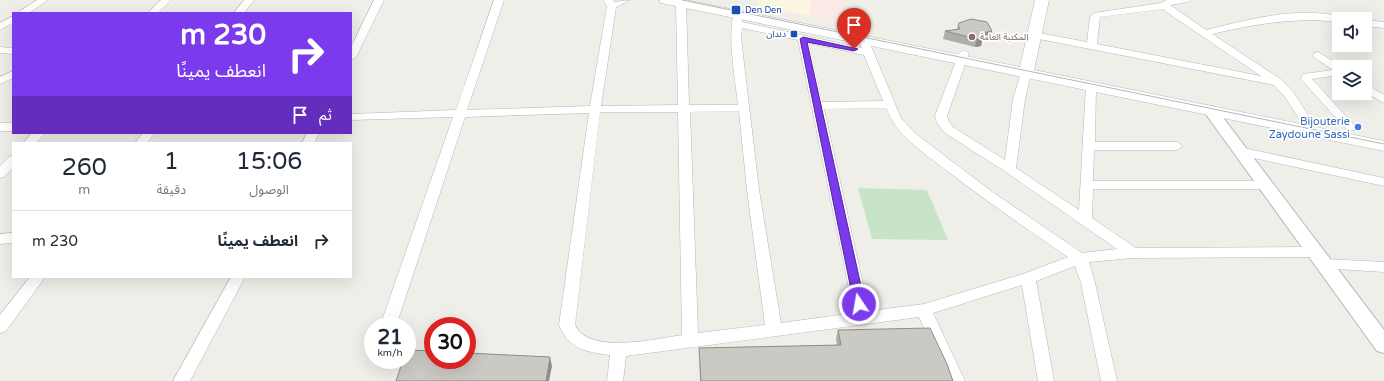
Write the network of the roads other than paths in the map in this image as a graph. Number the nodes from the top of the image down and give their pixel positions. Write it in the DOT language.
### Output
graph roads {
  1 [pos="43,0"];
  2 [pos="166,0"];
  3 [pos="249,0"];
  4 [pos="379,0"];
  5 [pos="500,0"];
  6 [pos="625,0"];
  7 [pos="666,0"];
  8 [pos="706,0"];
  9 [pos="1042,0"];
  10 [pos="1185,0"];
  11 [pos="610,3"];
  12 [pos="681,3"];
  13 [pos="1166,6"];
  14 [pos="24,12"];
  15 [pos="154,12"];
  16 [pos="240,12"];
  17 [pos="1332,18"];
  18 [pos="12,20"];
  19 [pos="737,20"];
  20 [pos="1372,23"];
  21 [pos="1384,25"];
  22 [pos="0,27"];
  23 [pos="1204,33"];
  24 [pos="1034,35"];
  25 [pos="803,39"];
  26 [pos="865,46"];
  27 [pos="1092,46"];
  28 [pos="0,50"];
  29 [pos="12,51"];
  30 [pos="352,55"];
  31 [pos="1318,55"];
  32 [pos="963,57"];
  33 [pos="1332,66"];
  34 [pos="1027,69"];
  35 [pos="1332,72"];
  36 [pos="12,75"];
  37 [pos="0,81"];
  38 [pos="1278,82"];
  39 [pos="1091,86"];
  40 [pos="1372,92"];
  41 [pos="1384,100"];
  42 [pos="890,104"];
  43 [pos="816,106"];
  44 [pos="685,108"];
  45 [pos="745,108"];
  46 [pos="595,109"];
  47 [pos="1210,110"];
  48 [pos="462,113"];
  49 [pos="352,117"];
  50 [pos="1304,118"];
  51 [pos="12,126"];
  52 [pos="0,127"];
  53 [pos="1351,128"];
  54 [pos="38,134"];
  55 [pos="148,134"];
  56 [pos="30,142"];
  57 [pos="142,142"];
  58 [pos="1090,146"];
  59 [pos="1177,146"];
  60 [pos="1384,146"];
  61 [pos="1239,151"];
  62 [pos="12,161"];
  63 [pos="1010,169"];
  64 [pos="0,174"];
  65 [pos="1384,182"];
  66 [pos="1087,185"];
  67 [pos="1264,185"];
  68 [pos="1085,221"];
  69 [pos="0,238"];
  70 [pos="12,238"];
  71 [pos="1133,253"];
  72 [pos="1080,258"];
  73 [pos="1320,258"];
  74 [pos="1384,267"];
  75 [pos="37,278"];
  76 [pos="237,278"];
  77 [pos="1028,278"];
  78 [pos="924,310"];
  79 [pos="391,317"];
  80 [pos="863,319"];
  81 [pos="0,327"];
  82 [pos="774,330"];
  83 [pos="690,341"];
  84 [pos="1384,345"];
  85 [pos="619,350"];
  86 [pos="181,381"];
  87 [pos="615,381"];
  88 [pos="957,381"];
  89 [pos="1046,381"];
  90 [pos="1109,381"];
  1 -- 14 [label="street"];
  2 -- 15 [label="street"];
  3 -- 16 [label="street"];
  4 -- 30 [label="street"];
  5 -- 48 [label="street"];
  6 -- 11 [label="street"];
  7 -- 12 [label="main road"];
  8 -- 32 [label="main road"];
  9 -- 24 [label="main road"];
  10 -- 13 [label="street"];
  11 -- 46 [label="street"];
  12 -- 19 [label="main road"];
  12 -- 44 [label="street"];
  13 -- 23 [label="street"];
  13 -- 27 [label="street"];
  17 -- 23 [label="street"];
  18 -- 22 [label="street"];
  19 -- 25 [label="street"];
  19 -- 26 [label="main road"];
  19 -- 45 [label="street"];
  20 -- 21 [label="street"];
  23 -- 38 [label="street"];
  24 -- 27 [label="street"];
  24 -- 34 [label="main road"];
  25 -- 26 [label="street"];
  25 -- 43 [label="street"];
  26 -- 32 [label="main road"];
  26 -- 42 [label="street"];
  27 -- 38 [label="street"];
  28 -- 29 [label="street"];
  31 -- 33 [label="street"];
  32 -- 34 [label="main road"];
  32 -- 63 [label="street"];
  34 -- 39 [label="main road"];
  34 -- 63 [label="street"];
  35 -- 53 [label="street"];
  36 -- 37 [label="street"];
  38 -- 50 [label="street"];
  39 -- 47 [label="main road"];
  39 -- 58 [label="street"];
  40 -- 41 [label="street"];
  42 -- 43 [label="street"];
  42 -- 72 [label="street"];
  43 -- 80 [label="street"];
  44 -- 45 [label="street"];
  44 -- 46 [label="street"];
  44 -- 83 [label="street"];
  45 -- 82 [label="street"];
  46 -- 48 [label="street"];
  46 -- 85 [label="street"];
  47 -- 60 [label="main road"];
  47 -- 61 [label="street"];
  48 -- 49 [label="street"];
  48 -- 79 [label="street"];
  51 -- 52 [label="street"];
  54 -- 56 [label="street"];
  55 -- 57 [label="street"];
  58 -- 59 [label="street"];
  58 -- 66 [label="street"];
  61 -- 65 [label="street"];
  61 -- 67 [label="street"];
  62 -- 64 [label="street"];
  63 -- 68 [label="street"];
  66 -- 67 [label="street"];
  66 -- 68 [label="street"];
  67 -- 73 [label="street"];
  68 -- 71 [label="street"];
  69 -- 70 [label="street"];
  71 -- 72 [label="street"];
  71 -- 73 [label="street"];
  72 -- 77 [label="street"];
  72 -- 90 [label="street"];
  73 -- 74 [label="street"];
  73 -- 84 [label="street"];
  75 -- 81 [label="street"];
  76 -- 86 [label="street"];
  77 -- 78 [label="street"];
  77 -- 89 [label="street"];
  78 -- 80 [label="street"];
  78 -- 88 [label="street"];
  80 -- 82 [label="street"];
  82 -- 83 [label="street"];
  83 -- 85 [label="street"];
  85 -- 87 [label="street"];
}
